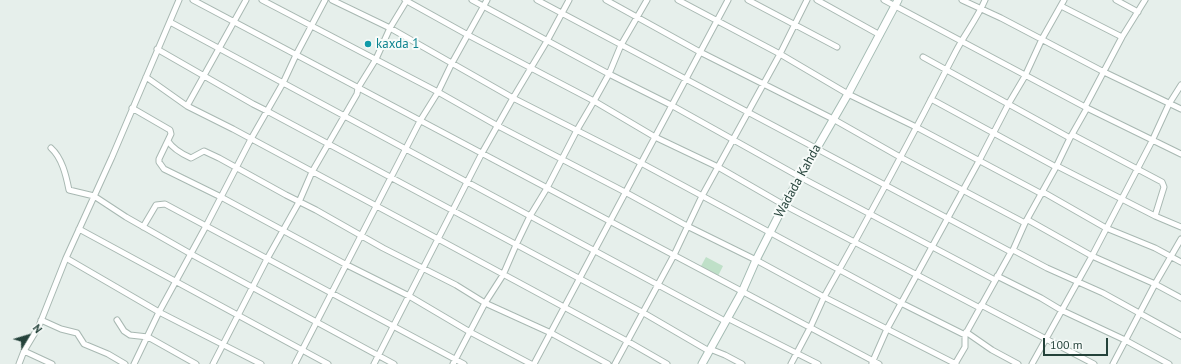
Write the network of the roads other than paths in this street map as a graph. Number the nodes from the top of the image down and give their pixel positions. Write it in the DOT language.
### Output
graph roads {
  1 [pos="179,0"];
  2 [pos="193,0"];
  3 [pos="246,0"];
  4 [pos="262,0"];
  5 [pos="325,0"];
  6 [pos="332,0"];
  7 [pos="406,0"];
  8 [pos="472,0"];
  9 [pos="487,0"];
  10 [pos="536,0"];
  11 [pos="569,0"];
  12 [pos="606,0"];
  13 [pos="646,0"];
  14 [pos="678,0"];
  15 [pos="728,0"];
  16 [pos="748,0"];
  17 [pos="807,0"];
  18 [pos="817,0"];
  19 [pos="884,0"];
  20 [pos="962,0"];
  21 [pos="985,0"];
  22 [pos="1064,0"];
  23 [pos="1116,0"];
  24 [pos="1145,0"];
  25 [pos="896,3"];
  26 [pos="484,6"];
  27 [pos="1061,6"];
  28 [pos="981,10"];
  29 [pos="1138,12"];
  30 [pos="561,13"];
  31 [pos="637,17"];
  32 [pos="717,21"];
  33 [pos="170,22"];
  34 [pos="234,22"];
  35 [pos="794,25"];
  36 [pos="311,26"];
  37 [pos="390,28"];
  38 [pos="468,35"];
  39 [pos="880,35"];
  40 [pos="1122,36"];
  41 [pos="1042,39"];
  42 [pos="547,41"];
  43 [pos="961,41"];
  44 [pos="621,45"];
  45 [pos="837,47"];
  46 [pos="220,48"];
  47 [pos="157,49"];
  48 [pos="700,52"];
  49 [pos="780,54"];
  50 [pos="296,55"];
  51 [pos="923,57"];
  52 [pos="376,59"];
  53 [pos="452,63"];
  54 [pos="531,68"];
  55 [pos="946,70"];
  56 [pos="1104,72"];
  57 [pos="609,74"];
  58 [pos="203,76"];
  59 [pos="1025,76"];
  60 [pos="146,77"];
  61 [pos="685,79"];
  62 [pos="283,83"];
  63 [pos="764,84"];
  64 [pos="1181,85"];
  65 [pos="358,88"];
  66 [pos="438,92"];
  67 [pos="848,94"];
  68 [pos="513,98"];
  69 [pos="932,99"];
  70 [pos="594,101"];
  71 [pos="1009,103"];
  72 [pos="1169,104"];
  73 [pos="671,105"];
  74 [pos="186,106"];
  75 [pos="132,108"];
  76 [pos="1086,108"];
  77 [pos="1181,109"];
  78 [pos="267,111"];
  79 [pos="748,112"];
  80 [pos="344,116"];
  81 [pos="833,119"];
  82 [pos="420,121"];
  83 [pos="498,126"];
  84 [pos="916,127"];
  85 [pos="577,130"];
  86 [pos="994,132"];
  87 [pos="655,137"];
  88 [pos="1071,137"];
  89 [pos="251,139"];
  90 [pos="734,139"];
  91 [pos="168,141"];
  92 [pos="1152,141"];
  93 [pos="328,144"];
  94 [pos="51,148"];
  95 [pos="406,149"];
  96 [pos="816,149"];
  97 [pos="482,154"];
  98 [pos="1181,154"];
  99 [pos="900,157"];
  100 [pos="561,160"];
  101 [pos="979,161"];
  102 [pos="641,163"];
  103 [pos="1057,166"];
  104 [pos="718,167"];
  105 [pos="236,168"];
  106 [pos="1136,170"];
  107 [pos="312,172"];
  108 [pos="800,177"];
  109 [pos="391,178"];
  110 [pos="467,182"];
  111 [pos="885,186"];
  112 [pos="548,188"];
  113 [pos="963,191"];
  114 [pos="626,192"];
  115 [pos="1042,193"];
  116 [pos="94,196"];
  117 [pos="702,196"];
  118 [pos="221,197"];
  119 [pos="1122,198"];
  120 [pos="299,202"];
  121 [pos="784,205"];
  122 [pos="375,206"];
  123 [pos="452,211"];
  124 [pos="869,214"];
  125 [pos="530,216"];
  126 [pos="1155,216"];
  127 [pos="948,219"];
  128 [pos="610,221"];
  129 [pos="1026,221"];
  130 [pos="206,226"];
  131 [pos="687,226"];
  132 [pos="143,227"];
  133 [pos="1181,227"];
  134 [pos="1106,228"];
  135 [pos="79,229"];
  136 [pos="284,231"];
  137 [pos="770,233"];
  138 [pos="362,236"];
  139 [pos="438,239"];
  140 [pos="1181,239"];
  141 [pos="854,242"];
  142 [pos="516,245"];
  143 [pos="933,248"];
  144 [pos="595,251"];
  145 [pos="1012,251"];
  146 [pos="191,254"];
  147 [pos="674,255"];
  148 [pos="1092,256"];
  149 [pos="1171,257"];
  150 [pos="66,258"];
  151 [pos="268,259"];
  152 [pos="756,260"];
  153 [pos="1181,262"];
  154 [pos="345,264"];
  155 [pos="423,268"];
  156 [pos="839,270"];
  157 [pos="503,275"];
  158 [pos="917,276"];
  159 [pos="996,278"];
  160 [pos="580,279"];
  161 [pos="176,282"];
  162 [pos="1076,282"];
  163 [pos="1155,284"];
  164 [pos="658,285"];
  165 [pos="253,287"];
  166 [pos="742,292"];
  167 [pos="331,293"];
  168 [pos="409,296"];
  169 [pos="824,297"];
  170 [pos="1181,298"];
  171 [pos="485,303"];
  172 [pos="901,303"];
  173 [pos="980,306"];
  174 [pos="564,307"];
  175 [pos="1061,310"];
  176 [pos="159,312"];
  177 [pos="642,312"];
  178 [pos="1140,313"];
  179 [pos="239,315"];
  180 [pos="41,320"];
  181 [pos="117,320"];
  182 [pos="726,320"];
  183 [pos="317,321"];
  184 [pos="393,326"];
  185 [pos="810,328"];
  186 [pos="887,329"];
  187 [pos="470,332"];
  188 [pos="551,333"];
  189 [pos="966,334"];
  190 [pos="1181,336"];
  191 [pos="148,337"];
  192 [pos="1046,338"];
  193 [pos="1125,340"];
  194 [pos="627,341"];
  195 [pos="224,344"];
  196 [pos="302,349"];
  197 [pos="24,350"];
  198 [pos="710,350"];
  199 [pos="796,354"];
  200 [pos="378,355"];
  201 [pos="454,362"];
  202 [pos="872,362"];
  203 [pos="19,364"];
  204 [pos="52,364"];
  205 [pos="126,364"];
  206 [pos="134,364"];
  207 [pos="196,364"];
  208 [pos="214,364"];
  209 [pos="261,364"];
  210 [pos="295,364"];
  211 [pos="328,364"];
  212 [pos="374,364"];
  213 [pos="394,364"];
  214 [pos="464,364"];
  215 [pos="531,364"];
  216 [pos="534,364"];
  217 [pos="608,364"];
  218 [pos="615,364"];
  219 [pos="667,364"];
  220 [pos="702,364"];
  221 [pos="742,364"];
  222 [pos="791,364"];
  223 [pos="818,364"];
  224 [pos="879,364"];
  225 [pos="953,364"];
  226 [pos="1018,364"];
  227 [pos="1032,364"];
  228 [pos="1094,364"];
  229 [pos="1113,364"];
  230 [pos="1169,364"];
  1 -- 33 [label="street"];
  2 -- 34 [label="street"];
  3 -- 34 [label="street"];
  4 -- 36 [label="street"];
  5 -- 36 [label="street"];
  6 -- 37 [label="street"];
  7 -- 37 [label="street"];
  7 -- 38 [label="street"];
  8 -- 26 [label="street"];
  9 -- 26 [label="street"];
  10 -- 30 [label="street"];
  11 -- 30 [label="street"];
  12 -- 31 [label="street"];
  13 -- 31 [label="street"];
  14 -- 32 [label="street"];
  15 -- 32 [label="street"];
  16 -- 35 [label="street"];
  17 -- 35 [label="street"];
  18 -- 39 [label="street"];
  19 -- 25 [label="street"];
  20 -- 28 [label="street"];
  21 -- 28 [label="street"];
  22 -- 27 [label="street"];
  23 -- 29 [label="street"];
  24 -- 29 [label="street"];
  25 -- 39 [label="main road, Wadada Kahda"];
  25 -- 43 [label="street"];
  26 -- 38 [label="street"];
  26 -- 42 [label="street"];
  27 -- 40 [label="street"];
  27 -- 41 [label="street"];
  28 -- 41 [label="street"];
  28 -- 43 [label="street"];
  29 -- 40 [label="street"];
  30 -- 42 [label="street"];
  30 -- 44 [label="street"];
  31 -- 44 [label="street"];
  31 -- 48 [label="street"];
  32 -- 48 [label="street"];
  32 -- 49 [label="street"];
  33 -- 46 [label="street"];
  33 -- 47 [label="street"];
  34 -- 46 [label="street"];
  34 -- 50 [label="street"];
  35 -- 45 [label="street"];
  35 -- 49 [label="street"];
  36 -- 50 [label="street"];
  36 -- 52 [label="street"];
  37 -- 52 [label="street"];
  37 -- 53 [label="street"];
  38 -- 53 [label="street"];
  38 -- 54 [label="street"];
  39 -- 67 [label="main road, Wadada Kahda"];
  40 -- 56 [label="street"];
  41 -- 56 [label="street"];
  41 -- 59 [label="street"];
  42 -- 54 [label="street"];
  42 -- 57 [label="street"];
  43 -- 55 [label="street"];
  43 -- 59 [label="street"];
  44 -- 57 [label="street"];
  44 -- 61 [label="street"];
  46 -- 58 [label="street"];
  46 -- 62 [label="street"];
  47 -- 58 [label="street"];
  47 -- 60 [label="street"];
  48 -- 61 [label="street"];
  48 -- 63 [label="street"];
  49 -- 63 [label="street"];
  49 -- 67 [label="street"];
  50 -- 62 [label="street"];
  50 -- 65 [label="street"];
  51 -- 55 [label="street"];
  52 -- 65 [label="street"];
  52 -- 66 [label="street"];
  53 -- 66 [label="street"];
  53 -- 68 [label="street"];
  54 -- 68 [label="street"];
  54 -- 70 [label="street"];
  55 -- 69 [label="street"];
  55 -- 71 [label="street"];
  56 -- 72 [label="street"];
  56 -- 76 [label="street"];
  57 -- 70 [label="street"];
  57 -- 73 [label="street"];
  58 -- 74 [label="street"];
  58 -- 78 [label="street"];
  59 -- 71 [label="street"];
  59 -- 76 [label="street"];
  60 -- 74 [label="street"];
  60 -- 75 [label="street"];
  61 -- 73 [label="street"];
  61 -- 79 [label="street"];
  62 -- 78 [label="street"];
  62 -- 80 [label="street"];
  63 -- 79 [label="street"];
  63 -- 81 [label="street"];
  64 -- 72 [label="street"];
  65 -- 80 [label="street"];
  65 -- 82 [label="street"];
  66 -- 82 [label="street"];
  66 -- 83 [label="street"];
  67 -- 81 [label="main road, Wadada Kahda"];
  67 -- 84 [label="street"];
  68 -- 83 [label="street"];
  68 -- 85 [label="street"];
  69 -- 84 [label="street"];
  69 -- 86 [label="street"];
  70 -- 85 [label="street"];
  70 -- 87 [label="street"];
  71 -- 86 [label="street"];
  71 -- 88 [label="street"];
  72 -- 77 [label="street"];
  72 -- 92 [label="street"];
  73 -- 87 [label="street"];
  73 -- 90 [label="street"];
  74 -- 89 [label="street"];
  75 -- 91 [label="street"];
  75 -- 116 [label="street"];
  76 -- 88 [label="street"];
  76 -- 92 [label="street"];
  78 -- 89 [label="street"];
  78 -- 93 [label="street"];
  79 -- 90 [label="street"];
  79 -- 96 [label="street"];
  80 -- 93 [label="street"];
  80 -- 95 [label="street"];
  81 -- 96 [label="main road, Wadada Kahda"];
  81 -- 99 [label="street"];
  82 -- 95 [label="street"];
  82 -- 97 [label="street"];
  83 -- 97 [label="street"];
  83 -- 100 [label="street"];
  84 -- 99 [label="street"];
  84 -- 101 [label="street"];
  85 -- 100 [label="street"];
  85 -- 102 [label="street"];
  86 -- 101 [label="street"];
  86 -- 103 [label="street"];
  87 -- 102 [label="street"];
  87 -- 104 [label="street"];
  88 -- 103 [label="street"];
  88 -- 106 [label="street"];
  89 -- 105 [label="street"];
  89 -- 107 [label="street"];
  90 -- 104 [label="street"];
  90 -- 108 [label="street"];
  91 -- 105 [label="street"];
  91 -- 118 [label="street"];
  92 -- 98 [label="street"];
  92 -- 106 [label="street"];
  93 -- 107 [label="street"];
  93 -- 109 [label="street"];
  94 -- 116 [label="street"];
  95 -- 109 [label="street"];
  95 -- 110 [label="street"];
  96 -- 108 [label="main road, Wadada Kahda"];
  96 -- 111 [label="street"];
  97 -- 110 [label="street"];
  97 -- 112 [label="street"];
  99 -- 111 [label="street"];
  99 -- 113 [label="street"];
  100 -- 112 [label="street"];
  100 -- 114 [label="street"];
  101 -- 113 [label="street"];
  101 -- 115 [label="street"];
  102 -- 114 [label="street"];
  102 -- 117 [label="street"];
  103 -- 115 [label="street"];
  103 -- 119 [label="street"];
  104 -- 117 [label="street"];
  104 -- 121 [label="street"];
  105 -- 118 [label="street"];
  105 -- 120 [label="street"];
  106 -- 119 [label="street"];
  106 -- 126 [label="street"];
  107 -- 120 [label="street"];
  107 -- 122 [label="street"];
  108 -- 121 [label="main road, Wadada Kahda"];
  108 -- 124 [label="street"];
  109 -- 122 [label="street"];
  109 -- 123 [label="street"];
  110 -- 123 [label="street"];
  110 -- 125 [label="street"];
  111 -- 124 [label="street"];
  111 -- 127 [label="street"];
  112 -- 125 [label="street"];
  112 -- 128 [label="street"];
  113 -- 127 [label="street"];
  113 -- 129 [label="street"];
  114 -- 128 [label="street"];
  114 -- 131 [label="street"];
  115 -- 129 [label="street"];
  115 -- 134 [label="street"];
  116 -- 132 [label="street"];
  116 -- 135 [label="street"];
  117 -- 131 [label="street"];
  117 -- 137 [label="street"];
  118 -- 130 [label="street"];
  118 -- 136 [label="street"];
  119 -- 126 [label="street"];
  119 -- 134 [label="street"];
  120 -- 136 [label="street"];
  120 -- 138 [label="street"];
  121 -- 137 [label="main road, Wadada Kahda"];
  121 -- 141 [label="street"];
  122 -- 138 [label="street"];
  122 -- 139 [label="street"];
  123 -- 139 [label="street"];
  123 -- 142 [label="street"];
  124 -- 141 [label="street"];
  124 -- 143 [label="street"];
  125 -- 142 [label="street"];
  125 -- 144 [label="street"];
  126 -- 133 [label="street"];
  127 -- 143 [label="street"];
  127 -- 145 [label="street"];
  128 -- 144 [label="street"];
  128 -- 147 [label="street"];
  129 -- 145 [label="street"];
  129 -- 148 [label="street"];
  130 -- 132 [label="street"];
  130 -- 146 [label="street"];
  130 -- 151 [label="street"];
  131 -- 147 [label="street"];
  131 -- 152 [label="street"];
  132 -- 146 [label="street"];
  134 -- 148 [label="street"];
  134 -- 149 [label="street"];
  135 -- 150 [label="street"];
  135 -- 161 [label="street"];
  136 -- 151 [label="street"];
  136 -- 154 [label="street"];
  137 -- 152 [label="main road, Wadada Kahda"];
  137 -- 156 [label="street"];
  138 -- 154 [label="street"];
  138 -- 155 [label="street"];
  139 -- 155 [label="street"];
  139 -- 157 [label="street"];
  140 -- 149 [label="street"];
  141 -- 156 [label="street"];
  141 -- 158 [label="street"];
  142 -- 157 [label="street"];
  142 -- 160 [label="street"];
  143 -- 158 [label="street"];
  143 -- 159 [label="street"];
  144 -- 160 [label="street"];
  144 -- 164 [label="street"];
  145 -- 159 [label="street"];
  145 -- 162 [label="street"];
  146 -- 161 [label="street"];
  146 -- 165 [label="street"];
  147 -- 164 [label="street"];
  147 -- 166 [label="street"];
  148 -- 162 [label="street"];
  148 -- 163 [label="street"];
  149 -- 153 [label="street"];
  149 -- 163 [label="street"];
  150 -- 176 [label="street"];
  150 -- 180 [label="street"];
  151 -- 165 [label="street"];
  151 -- 167 [label="street"];
  152 -- 166 [label="main road, Wadada Kahda"];
  152 -- 169 [label="street"];
  154 -- 167 [label="street"];
  154 -- 168 [label="street"];
  155 -- 168 [label="street"];
  155 -- 171 [label="street"];
  156 -- 169 [label="street"];
  156 -- 172 [label="street"];
  157 -- 171 [label="street"];
  157 -- 174 [label="street"];
  158 -- 172 [label="street"];
  158 -- 173 [label="street"];
  159 -- 173 [label="street"];
  159 -- 175 [label="street"];
  160 -- 174 [label="street"];
  160 -- 177 [label="street"];
  161 -- 176 [label="street"];
  161 -- 179 [label="street"];
  162 -- 175 [label="street"];
  162 -- 178 [label="street"];
  163 -- 170 [label="street"];
  163 -- 178 [label="street"];
  164 -- 177 [label="street"];
  164 -- 182 [label="street"];
  165 -- 179 [label="street"];
  165 -- 183 [label="street"];
  166 -- 182 [label="main road, Wadada Kahda"];
  166 -- 185 [label="street"];
  167 -- 183 [label="street"];
  167 -- 184 [label="street"];
  168 -- 184 [label="street"];
  168 -- 187 [label="street"];
  169 -- 185 [label="street"];
  169 -- 186 [label="street"];
  171 -- 187 [label="street"];
  171 -- 188 [label="street"];
  172 -- 186 [label="street"];
  172 -- 189 [label="street"];
  173 -- 189 [label="street"];
  173 -- 192 [label="street"];
  174 -- 188 [label="street"];
  174 -- 194 [label="street"];
  175 -- 192 [label="street"];
  175 -- 193 [label="street"];
  176 -- 191 [label="street"];
  176 -- 195 [label="street"];
  177 -- 194 [label="street"];
  177 -- 198 [label="street"];
  178 -- 190 [label="street"];
  178 -- 193 [label="street"];
  179 -- 195 [label="street"];
  179 -- 196 [label="street"];
  180 -- 197 [label="street"];
  180 -- 205 [label="street"];
  181 -- 191 [label="street"];
  182 -- 198 [label="main road, Wadada Kahda"];
  182 -- 199 [label="street"];
  183 -- 196 [label="street"];
  183 -- 200 [label="street"];
  184 -- 200 [label="street"];
  184 -- 201 [label="street"];
  185 -- 199 [label="street"];
  185 -- 202 [label="street"];
  186 -- 202 [label="street"];
  186 -- 225 [label="street"];
  187 -- 201 [label="street"];
  187 -- 215 [label="street"];
  188 -- 216 [label="street"];
  188 -- 217 [label="street"];
  189 -- 225 [label="street"];
  189 -- 226 [label="street"];
  191 -- 206 [label="street"];
  191 -- 207 [label="street"];
  192 -- 227 [label="street"];
  192 -- 228 [label="street"];
  193 -- 229 [label="street"];
  193 -- 230 [label="street"];
  194 -- 218 [label="street"];
  194 -- 219 [label="street"];
  195 -- 208 [label="street"];
  195 -- 209 [label="street"];
  196 -- 210 [label="street"];
  196 -- 211 [label="street"];
  197 -- 203 [label="street"];
  197 -- 204 [label="street"];
  198 -- 220 [label="main road, Wadada Kahda"];
  198 -- 221 [label="street"];
  199 -- 222 [label="street"];
  199 -- 223 [label="street"];
  200 -- 212 [label="street"];
  200 -- 213 [label="street"];
  201 -- 214 [label="street"];
  202 -- 224 [label="street"];
}
